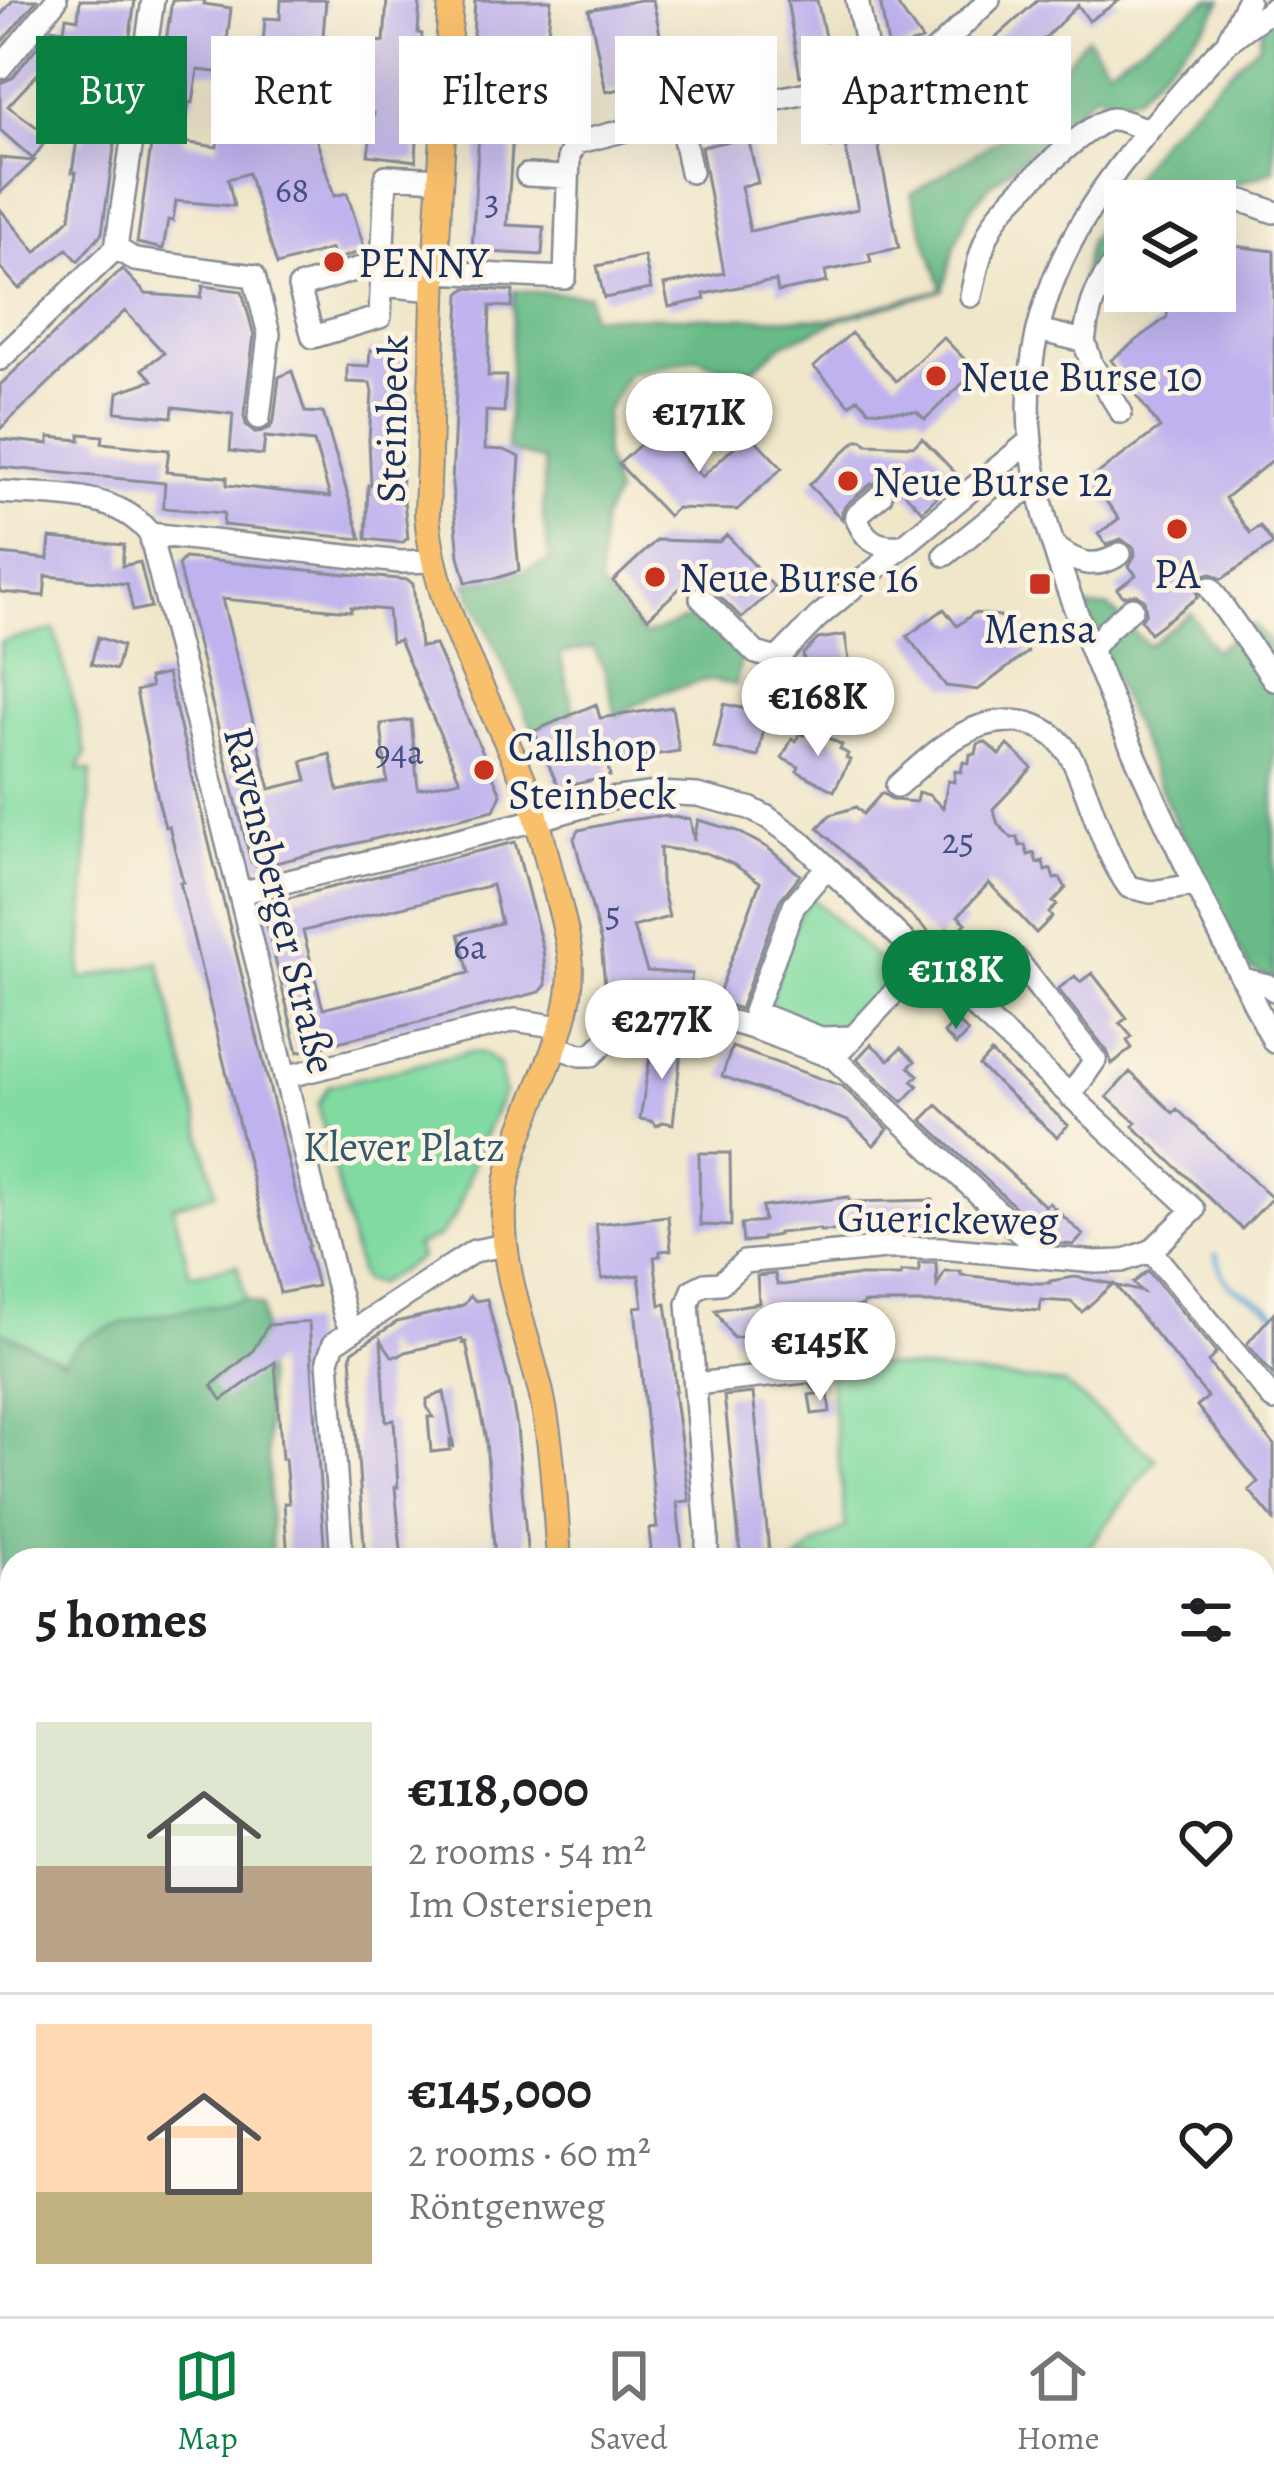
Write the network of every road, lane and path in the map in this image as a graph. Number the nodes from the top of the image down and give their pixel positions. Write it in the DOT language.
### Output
graph roads {
  1 [pos="56,0"];
  2 [pos="153,0"];
  3 [pos="451,0"];
  4 [pos="857,0"];
  5 [pos="988,0"];
  6 [pos="1248,0"];
  7 [pos="1274,8"];
  8 [pos="864,36"];
  9 [pos="951,36"];
  10 [pos="1226,44"];
  11 [pos="0,68"];
  12 [pos="1148,130"];
  13 [pos="615,134"];
  14 [pos="684,144"];
  15 [pos="691,172"];
  16 [pos="527,175"];
  17 [pos="568,177"];
  18 [pos="440,179"];
  19 [pos="1236,202"];
  20 [pos="1274,212"];
  21 [pos="116,248"];
  22 [pos="383,261"];
  23 [pos="1104,277"];
  24 [pos="434,281"];
  25 [pos="382,285"];
  26 [pos="971,296"];
  27 [pos="1038,331"];
  28 [pos="1084,341"];
  29 [pos="0,358"];
  30 [pos="1121,412"];
  31 [pos="259,418"];
  32 [pos="1031,440"];
  33 [pos="1036,481"];
  34 [pos="0,492"];
  35 [pos="880,495"];
  36 [pos="150,534"];
  37 [pos="1053,544"];
  38 [pos="901,546"];
  39 [pos="945,554"];
  40 [pos="1120,554"];
  41 [pos="433,561"];
  42 [pos="1210,588"];
  43 [pos="701,598"];
  44 [pos="1132,608"];
  45 [pos="1091,650"];
  46 [pos="1274,680"];
  47 [pos="897,786"];
  48 [pos="537,820"];
  49 [pos="827,867"];
  50 [pos="1194,885"];
  51 [pos="240,893"];
  52 [pos="1016,958"];
  53 [pos="924,960"];
  54 [pos="1242,979"];
  55 [pos="1274,990"];
  56 [pos="557,1037"];
  57 [pos="853,1037"];
  58 [pos="1274,1042"];
  59 [pos="834,1058"];
  60 [pos="285,1077"];
  61 [pos="1070,1096"];
  62 [pos="505,1245"];
  63 [pos="1151,1251"];
  64 [pos="1035,1256"];
  65 [pos="351,1330"];
  66 [pos="822,1381"];
  67 [pos="695,1384"];
  68 [pos="1274,1400"];
  69 [pos="341,1548"];
  70 [pos="558,1548"];
  71 [pos="707,1548"];
  1 -- 11 [label="street"];
  2 -- 21 [label="street"];
  3 -- 18 [label="main road, Steinbeck"];
  4 -- 8 [label="street"];
  5 -- 9 [label="street"];
  6 -- 10 [label="street"];
  7 -- 10 [label="street"];
  10 -- 12 [label="street"];
  12 -- 26 [label="street"];
  12 -- 27 [label="street"];
  13 -- 17 [label="street"];
  14 -- 15 [label="street"];
  16 -- 17 [label="street"];
  17 -- 24 [label="street"];
  18 -- 22 [label="street"];
  18 -- 24 [label="main road, Steinbeck"];
  19 -- 20 [label="street"];
  21 -- 29 [label="street"];
  21 -- 31 [label="street"];
  22 -- 25 [label="street"];
  22 -- 25 [label="street"];
  23 -- 28 [label="street"];
  24 -- 25 [label="street"];
  24 -- 41 [label="main road, Steinbeck"];
  27 -- 28 [label="street"];
  27 -- 32 [label="street"];
  28 -- 30 [label="street"];
  32 -- 33 [label="street"];
  32 -- 38 [label="street"];
  33 -- 37 [label="street"];
  33 -- 39 [label="street"];
  34 -- 36 [label="street"];
  35 -- 38 [label="street"];
  36 -- 41 [label="street"];
  36 -- 51 [label="street, Ravensberger Straße"];
  37 -- 40 [label="street"];
  37 -- 45 [label="street"];
  38 -- 43 [label="street"];
  41 -- 48 [label="main road, Steinbeck"];
  42 -- 46 [label="street"];
  44 -- 45 [label="street"];
  45 -- 50 [label="street"];
  47 -- 50 [label="street"];
  48 -- 49 [label="street"];
  48 -- 51 [label="street"];
  48 -- 56 [label="main road, Steinbeck"];
  49 -- 53 [label="street"];
  49 -- 57 [label="street"];
  50 -- 54 [label="street"];
  51 -- 60 [label="street, Ravensberger Straße"];
  52 -- 61 [label="street"];
  53 -- 57 [label="street"];
  53 -- 61 [label="street"];
  54 -- 55 [label="street"];
  54 -- 58 [label="street"];
  56 -- 59 [label="street"];
  56 -- 60 [label="street"];
  56 -- 62 [label="main road, Steinbeck"];
  57 -- 59 [label="street"];
  59 -- 64 [label="street"];
  60 -- 65 [label="street, Ravensberger Straße"];
  61 -- 63 [label="street"];
  62 -- 65 [label="street"];
  62 -- 70 [label="main road, Steinbeck"];
  63 -- 64 [label="street, Guerickeweg"];
  63 -- 68 [label="street"];
  64 -- 67 [label="street, Guerickeweg"];
  65 -- 69 [label="street"];
  66 -- 67 [label="street"];
  67 -- 71 [label="street"];
}
